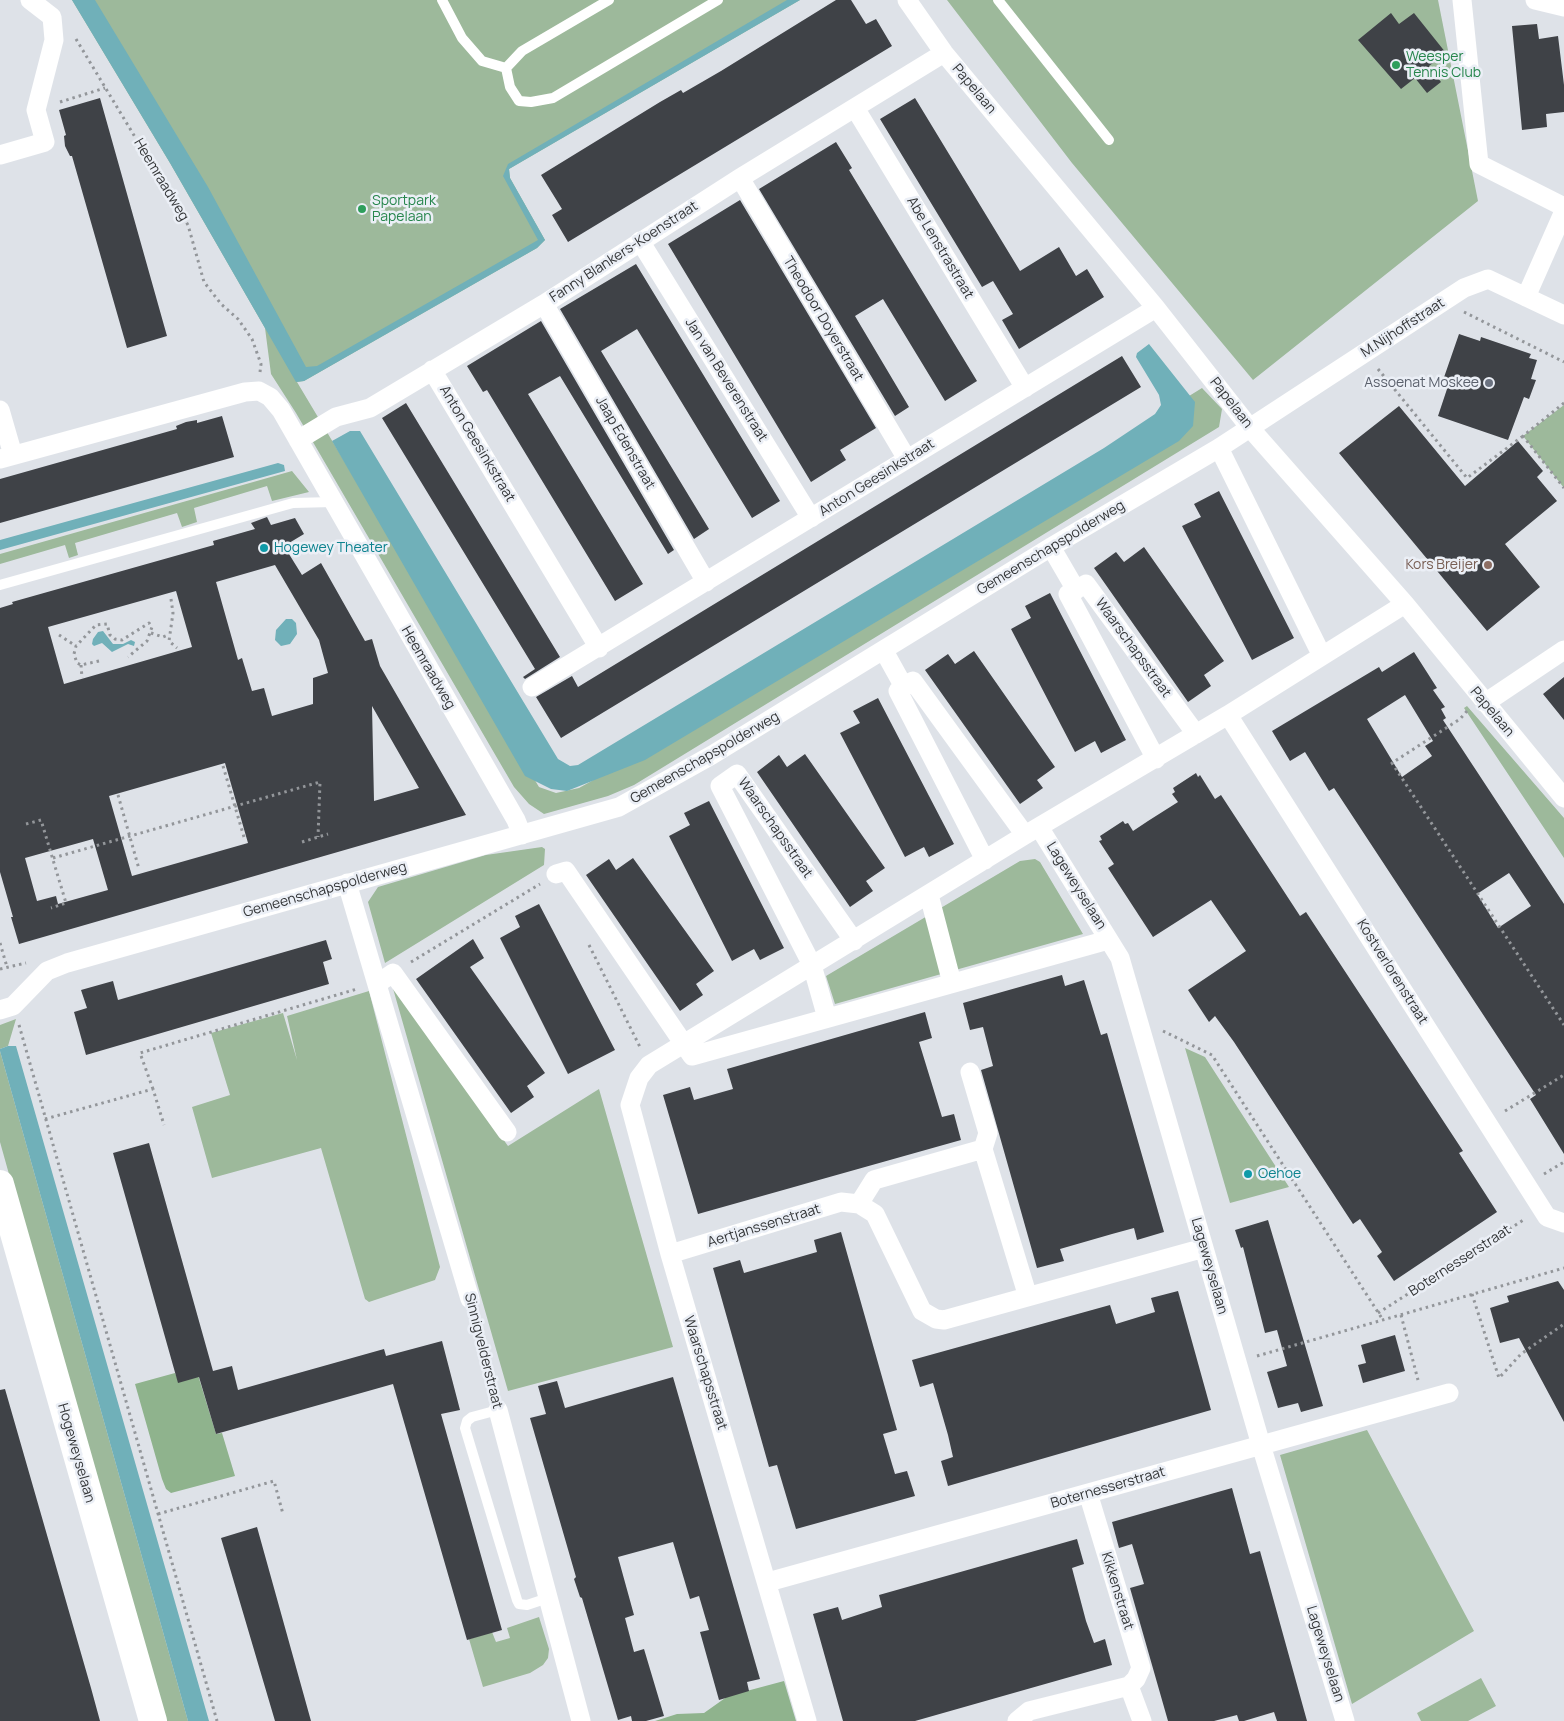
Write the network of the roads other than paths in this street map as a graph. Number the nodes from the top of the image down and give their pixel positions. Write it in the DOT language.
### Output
graph roads {
  1 [pos="30,0"];
  2 [pos="442,0"];
  3 [pos="609,0"];
  4 [pos="718,0"];
  5 [pos="907,0"];
  6 [pos="998,0"];
  7 [pos="1462,0"];
  8 [pos="1535,0"];
  9 [pos="1564,7"];
  10 [pos="944,53"];
  11 [pos="506,68"];
  12 [pos="855,108"];
  13 [pos="1109,140"];
  14 [pos="0,155"];
  15 [pos="740,178"];
  16 [pos="1564,209"];
  17 [pos="640,242"];
  18 [pos="1526,297"];
  19 [pos="544,304"];
  20 [pos="1156,308"];
  21 [pos="1564,314"];
  22 [pos="432,370"];
  23 [pos="1025,388"];
  24 [pos="0,410"];
  25 [pos="1250,428"];
  26 [pos="298,440"];
  27 [pos="1219,448"];
  28 [pos="6,457"];
  29 [pos="907,459"];
  30 [pos="333,502"];
  31 [pos="811,518"];
  32 [pos="1051,547"];
  33 [pos="706,582"];
  34 [pos="0,586"];
  35 [pos="1076,590"];
  36 [pos="1404,604"];
  37 [pos="599,648"];
  38 [pos="1564,650"];
  39 [pos="884,651"];
  40 [pos="1322,656"];
  41 [pos="532,687"];
  42 [pos="904,687"];
  43 [pos="1483,700"];
  44 [pos="1228,715"];
  45 [pos="1196,734"];
  46 [pos="712,755"];
  47 [pos="1156,759"];
  48 [pos="729,779"];
  49 [pos="1564,798"];
  50 [pos="1032,831"];
  51 [pos="522,835"];
  52 [pos="985,860"];
  53 [pos="556,874"];
  54 [pos="347,883"];
  55 [pos="928,895"];
  56 [pos="1108,940"];
  57 [pos="854,941"];
  58 [pos="812,965"];
  59 [pos="952,983"];
  60 [pos="377,984"];
  61 [pos="7,1008"];
  62 [pos="827,1018"];
  63 [pos="683,1044"];
  64 [pos="970,1072"];
  65 [pos="507,1132"];
  66 [pos="983,1149"];
  67 [pos="0,1184"];
  68 [pos="859,1204"];
  69 [pos="1563,1223"];
  70 [pos="1204,1248"];
  71 [pos="670,1254"];
  72 [pos="1028,1297"];
  73 [pos="470,1299"];
  74 [pos="1449,1393"];
  75 [pos="498,1410"];
  76 [pos="1261,1445"];
  77 [pos="1088,1493"];
  78 [pos="768,1582"];
  79 [pos="548,1598"];
  80 [pos="1129,1686"];
  81 [pos="153,1721"];
  82 [pos="581,1721"];
  83 [pos="807,1721"];
  84 [pos="1017,1721"];
  85 [pos="1142,1721"];
  86 [pos="1346,1721"];
  1 -- 14 [label="street"];
  2 -- 11 [label="lane"];
  3 -- 11 [label="lane"];
  4 -- 11 [label="lane"];
  5 -- 10 [label="street, Papelaan"];
  6 -- 13 [label="lane"];
  7 -- 16 [label="street"];
  8 -- 9 [label="street"];
  10 -- 12 [label="street, Fanny Blankers-Koenstraat"];
  10 -- 20 [label="street, Papelaan"];
  12 -- 15 [label="street, Fanny Blankers-Koenstraat"];
  12 -- 23 [label="street, Abe Lenstrastraat"];
  15 -- 17 [label="street, Fanny Blankers-Koenstraat"];
  15 -- 29 [label="street, Theodoor Doyerstraat"];
  16 -- 18 [label="street"];
  17 -- 19 [label="street, Fanny Blankers-Koenstraat"];
  17 -- 31 [label="street, Jan van Beverenstraat"];
  18 -- 21 [label="street, M.Nijhoffstraat"];
  18 -- 25 [label="street, M.Nijhoffstraat"];
  19 -- 22 [label="street, Fanny Blankers-Koenstraat"];
  19 -- 33 [label="street, Jaap Edenstraat"];
  20 -- 23 [label="street, Anton Geesinkstraat"];
  20 -- 25 [label="street, Papelaan"];
  22 -- 26 [label="street, Fanny Blankers-Koenstraat"];
  22 -- 37 [label="street, Anton Geesinkstraat"];
  23 -- 29 [label="street, Anton Geesinkstraat"];
  24 -- 28 [label="street"];
  25 -- 27 [label="street, Gemeenschapspolderweg"];
  25 -- 36 [label="street, Papelaan"];
  26 -- 28 [label="street, Heemraadweg"];
  26 -- 30 [label="street, Heemraadweg"];
  27 -- 32 [label="street, Gemeenschapspolderweg"];
  27 -- 40 [label="street"];
  29 -- 31 [label="street, Anton Geesinkstraat"];
  30 -- 34 [label="lane"];
  30 -- 51 [label="street, Heemraadweg"];
  31 -- 33 [label="street, Anton Geesinkstraat"];
  32 -- 35 [label="street"];
  32 -- 39 [label="street, Gemeenschapspolderweg"];
  33 -- 37 [label="street, Anton Geesinkstraat"];
  35 -- 45 [label="street, Waarschapsstraat"];
  35 -- 47 [label="street, Waarschapsstraat"];
  36 -- 40 [label="street, Waarschapsstraat"];
  36 -- 43 [label="street, Papelaan"];
  37 -- 41 [label="street, Anton Geesinkstraat"];
  38 -- 43 [label="street"];
  39 -- 42 [label="street"];
  39 -- 46 [label="street, Gemeenschapspolderweg"];
  40 -- 44 [label="street, Waarschapsstraat"];
  42 -- 50 [label="street"];
  42 -- 52 [label="street"];
  43 -- 49 [label="street, Papelaan"];
  44 -- 45 [label="street, Waarschapsstraat"];
  44 -- 69 [label="street, Kostverlorenstraat"];
  45 -- 47 [label="street, Waarschapsstraat"];
  46 -- 48 [label="street"];
  46 -- 51 [label="street, Gemeenschapspolderweg"];
  47 -- 50 [label="street, Waarschapsstraat"];
  48 -- 57 [label="street, Waarschapsstraat"];
  48 -- 58 [label="street, Waarschapsstraat"];
  50 -- 52 [label="street, Waarschapsstraat"];
  50 -- 56 [label="street, Lageweyselaan"];
  51 -- 54 [label="street, Gemeenschapspolderweg"];
  52 -- 55 [label="street, Waarschapsstraat"];
  53 -- 63 [label="street"];
  54 -- 60 [label="street, Sinnigvelderstraat"];
  54 -- 61 [label="street, Gemeenschapspolderweg"];
  55 -- 57 [label="street, Waarschapsstraat"];
  55 -- 59 [label="street"];
  56 -- 59 [label="street"];
  56 -- 70 [label="street, Lageweyselaan"];
  57 -- 58 [label="street, Waarschapsstraat"];
  58 -- 62 [label="street, Waarschapsstraat"];
  58 -- 63 [label="street, Waarschapsstraat"];
  59 -- 62 [label="street"];
  60 -- 65 [label="street"];
  60 -- 73 [label="street, Sinnigvelderstraat"];
  62 -- 63 [label="street"];
  63 -- 71 [label="street, Waarschapsstraat"];
  64 -- 66 [label="street"];
  66 -- 68 [label="street"];
  66 -- 72 [label="street"];
  67 -- 81 [label="main road, Hogeweyselaan"];
  68 -- 71 [label="street, Aertjanssenstraat"];
  68 -- 72 [label="street"];
  70 -- 72 [label="street"];
  70 -- 76 [label="street, Lageweyselaan"];
  71 -- 78 [label="street, Waarschapsstraat"];
  74 -- 76 [label="street, Boternesserstraat"];
  75 -- 79 [label="street, Sinnigvelderstraat"];
  75 -- 79 [label="lane"];
  76 -- 77 [label="street, Boternesserstraat"];
  76 -- 86 [label="street, Lageweyselaan"];
  77 -- 78 [label="street, Boternesserstraat"];
  77 -- 80 [label="street, Kikkenstraat"];
  78 -- 83 [label="street, Waarschapsstraat"];
  79 -- 82 [label="street, Sinnigvelderstraat"];
  80 -- 84 [label="street"];
  80 -- 85 [label="street"];
}
